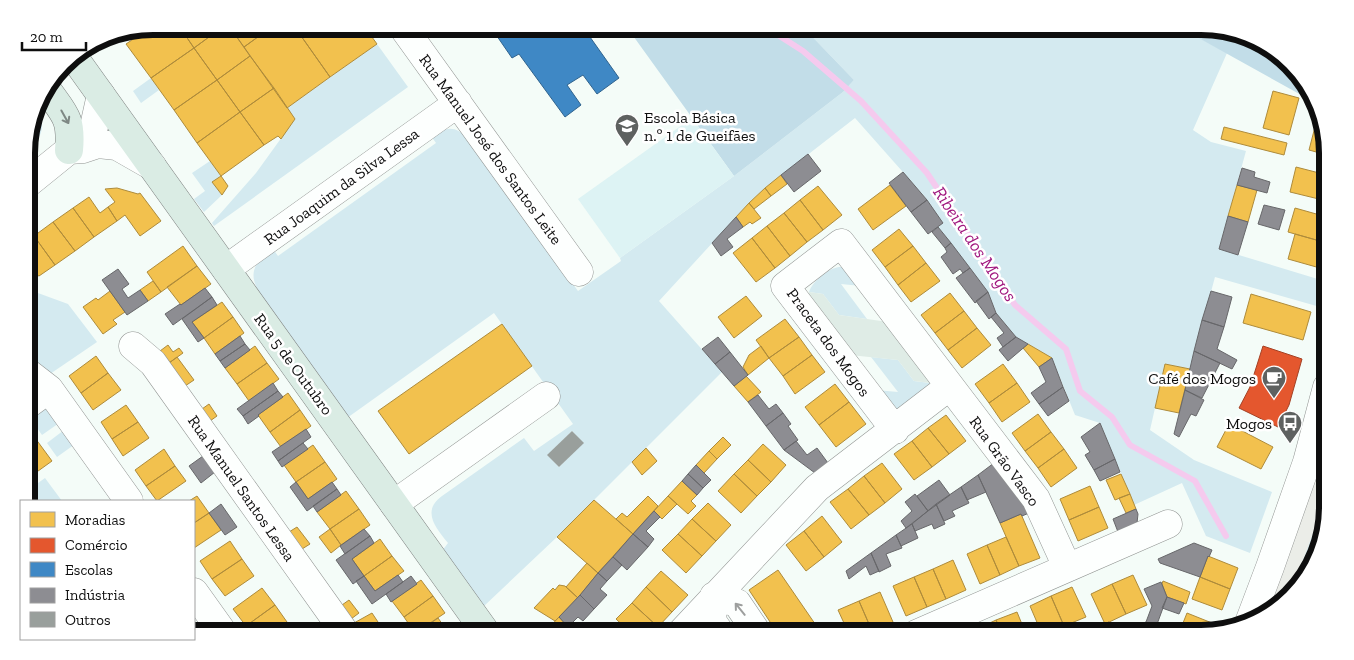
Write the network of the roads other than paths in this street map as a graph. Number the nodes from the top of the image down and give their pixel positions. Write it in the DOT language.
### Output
graph roads {
  1 [pos="409,35"];
  2 [pos="77,62"];
  3 [pos="57,84"];
  4 [pos="51,95"];
  5 [pos="100,95"];
  6 [pos="458,103"];
  7 [pos="76,149"];
  8 [pos="152,166"];
  9 [pos="35,178"];
  10 [pos="226,269"];
  11 [pos="579,272"];
  12 [pos="133,346"];
  13 [pos="35,379"];
  14 [pos="950,386"];
  15 [pos="49,390"];
  16 [pos="546,396"];
  17 [pos="35,400"];
  18 [pos="1319,417"];
  19 [pos="895,430"];
  20 [pos="128,500"];
  21 [pos="394,504"];
  22 [pos="1168,524"];
  23 [pos="1067,567"];
  24 [pos="195,593"];
  25 [pos="714,596"];
  26 [pos="1253,613"];
  27 [pos="218,625"];
  28 [pos="340,625"];
  29 [pos="481,625"];
  30 [pos="688,625"];
  31 [pos="715,625"];
  32 [pos="752,625"];
  33 [pos="936,625"];
  1 -- 6 [label="street, Rua Manuel José dos Santos Leite"];
  2 -- 5 [label="main road, Rua 5 de Outubro"];
  3 -- 5 [label="main road"];
  4 -- 7 [label="main road, one-way"];
  5 -- 7 [label="street"];
  5 -- 8 [label="main road, Rua 5 de Outubro"];
  6 -- 10 [label="street, Rua Joaquim da Silva Lessa"];
  6 -- 11 [label="street, Rua Manuel José dos Santos Leite"];
  7 -- 8 [label="street"];
  7 -- 9 [label="street"];
  8 -- 10 [label="main road, Rua 5 de Outubro"];
  10 -- 21 [label="main road, Rua 5 de Outubro"];
  12 -- 28 [label="street, Rua Manuel Santos Lessa"];
  13 -- 15 [label="street"];
  14 -- 19 [label="street"];
  14 -- 19 [label="street, Praceta dos Mogos"];
  14 -- 23 [label="street, Rua Grão Vasco"];
  15 -- 17 [label="street"];
  15 -- 20 [label="street"];
  16 -- 21 [label="street"];
  18 -- 26 [label="street"];
  19 -- 25 [label="street"];
  21 -- 29 [label="main road, Rua 5 de Outubro"];
  22 -- 23 [label="street"];
  23 -- 33 [label="street"];
  24 -- 27 [label="street"];
  25 -- 30 [label="street"];
  25 -- 31 [label="street"];
  32 -- 25 [label="street, one-way"];
}
